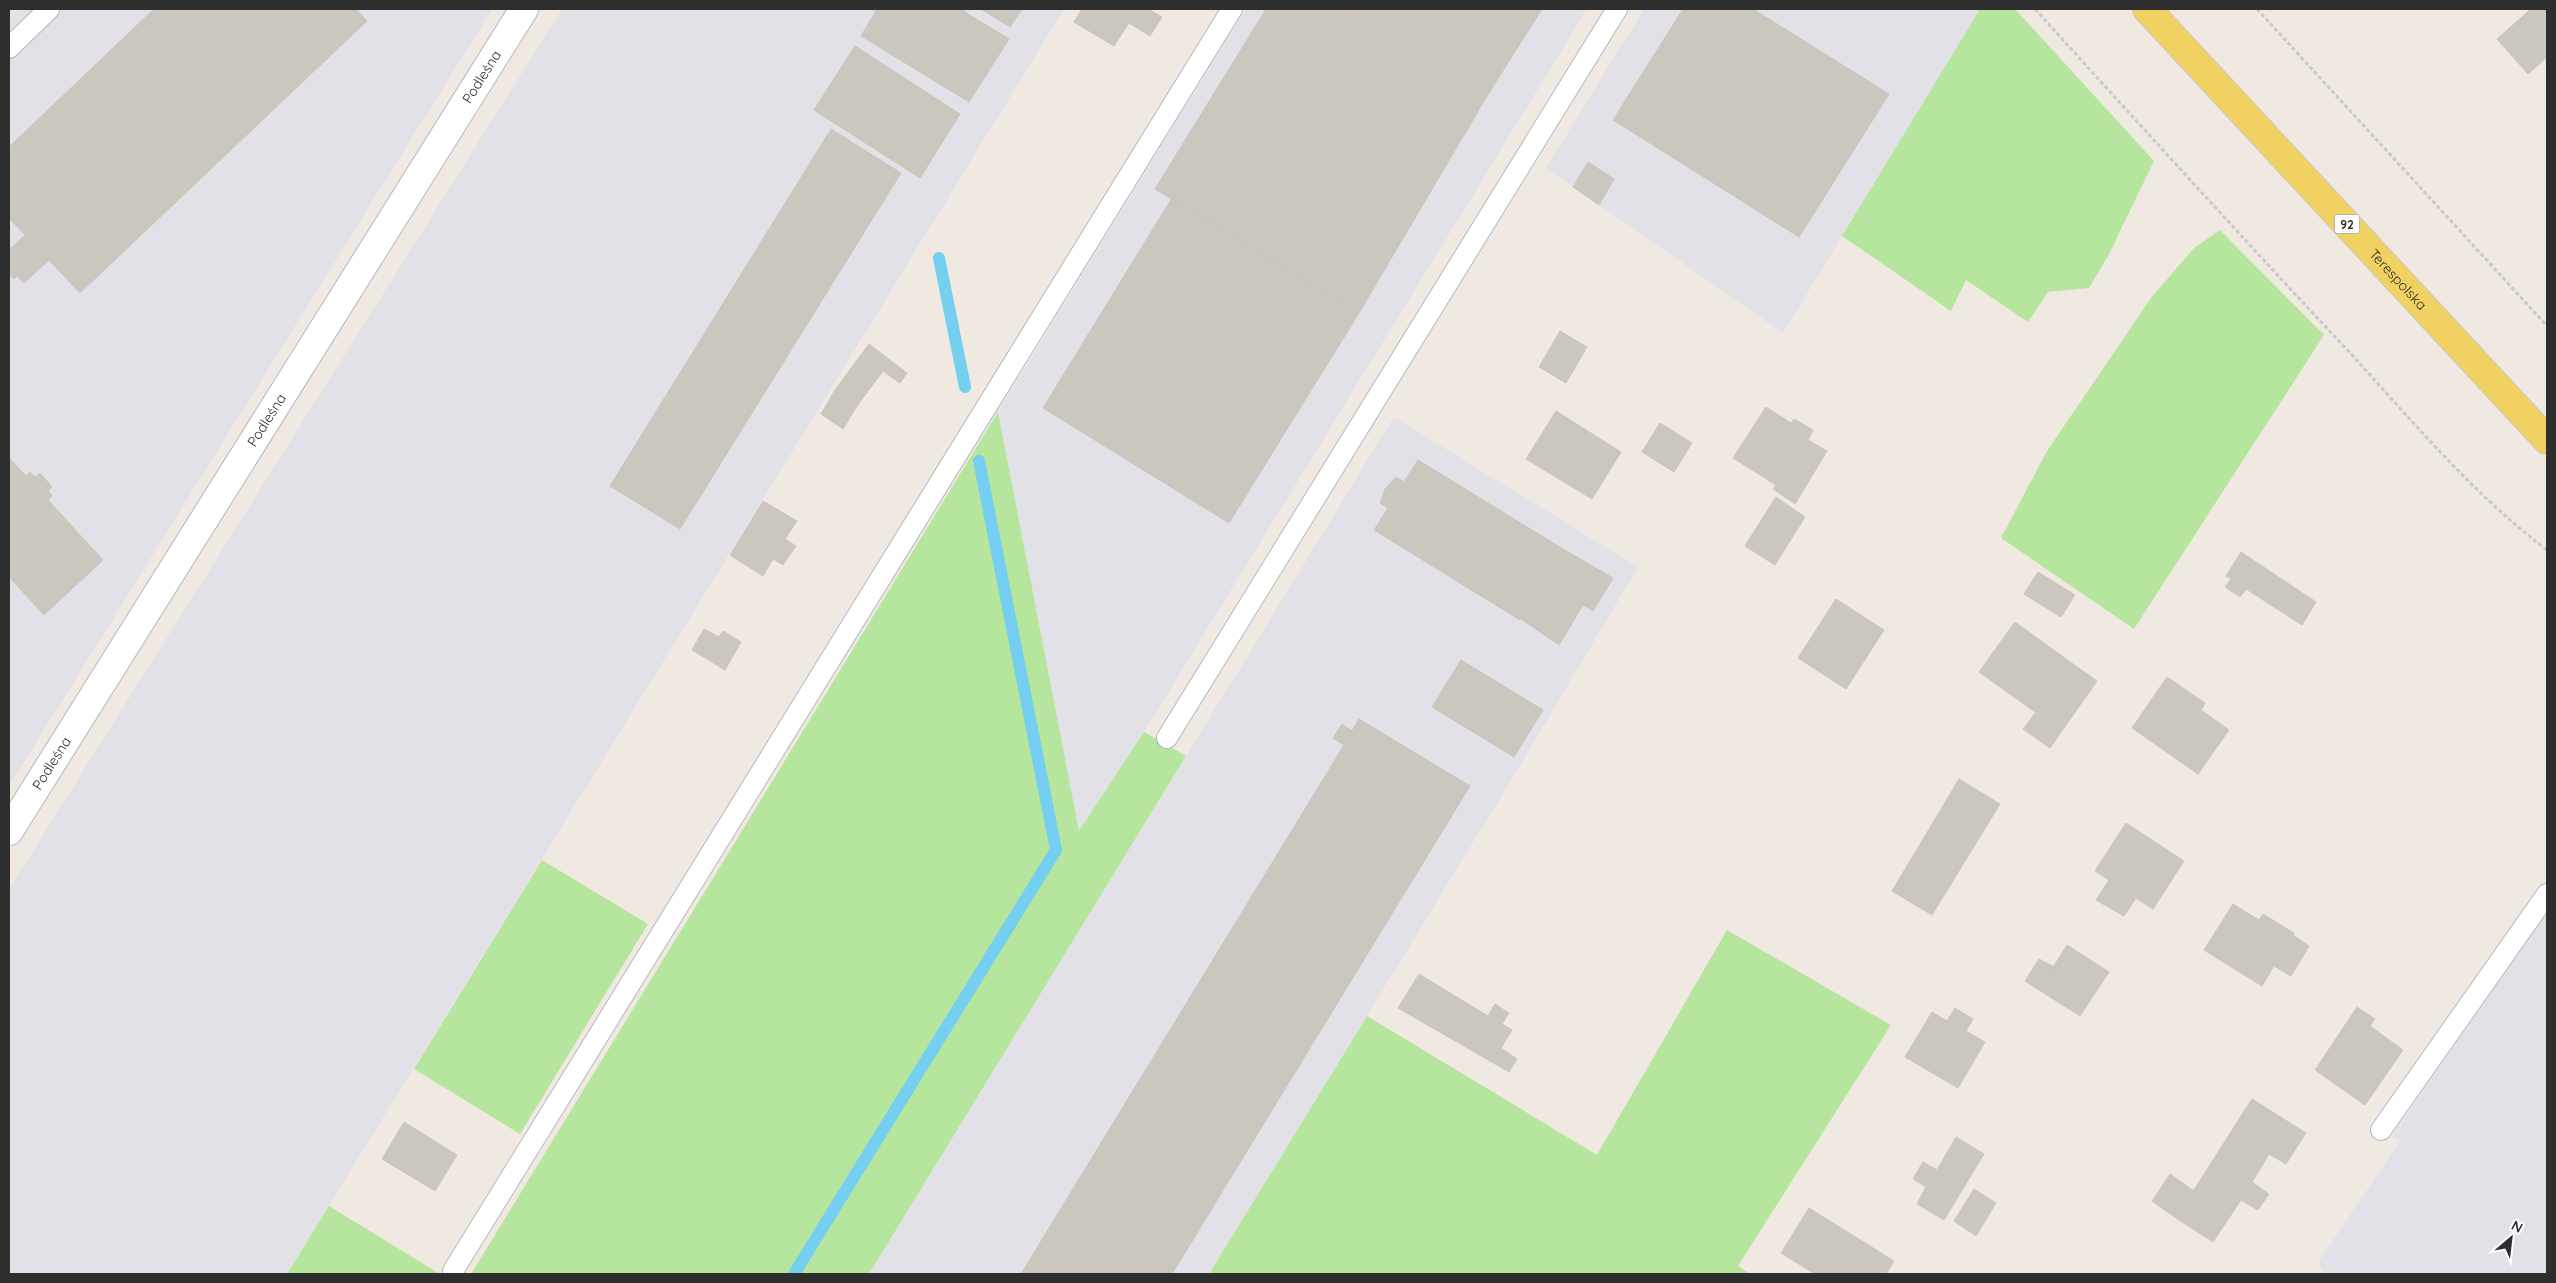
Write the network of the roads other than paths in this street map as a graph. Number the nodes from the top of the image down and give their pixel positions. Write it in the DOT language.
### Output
graph roads {
  1 [pos="49,9"];
  2 [pos="524,9"];
  3 [pos="1232,9"];
  4 [pos="1617,9"];
  5 [pos="2147,9"];
  6 [pos="9,48"];
  7 [pos="2547,440"];
  8 [pos="1167,738"];
  9 [pos="9,831"];
  10 [pos="2547,894"];
  11 [pos="2381,1130"];
  12 [pos="453,1271"];
  1 -- 6 [label="lane"];
  2 -- 9 [label="street, Podleśna"];
  3 -- 12 [label="lane"];
  4 -- 8 [label="lane"];
  5 -- 7 [label="main road, Terespolska / 92"];
  10 -- 11 [label="lane"];
}
